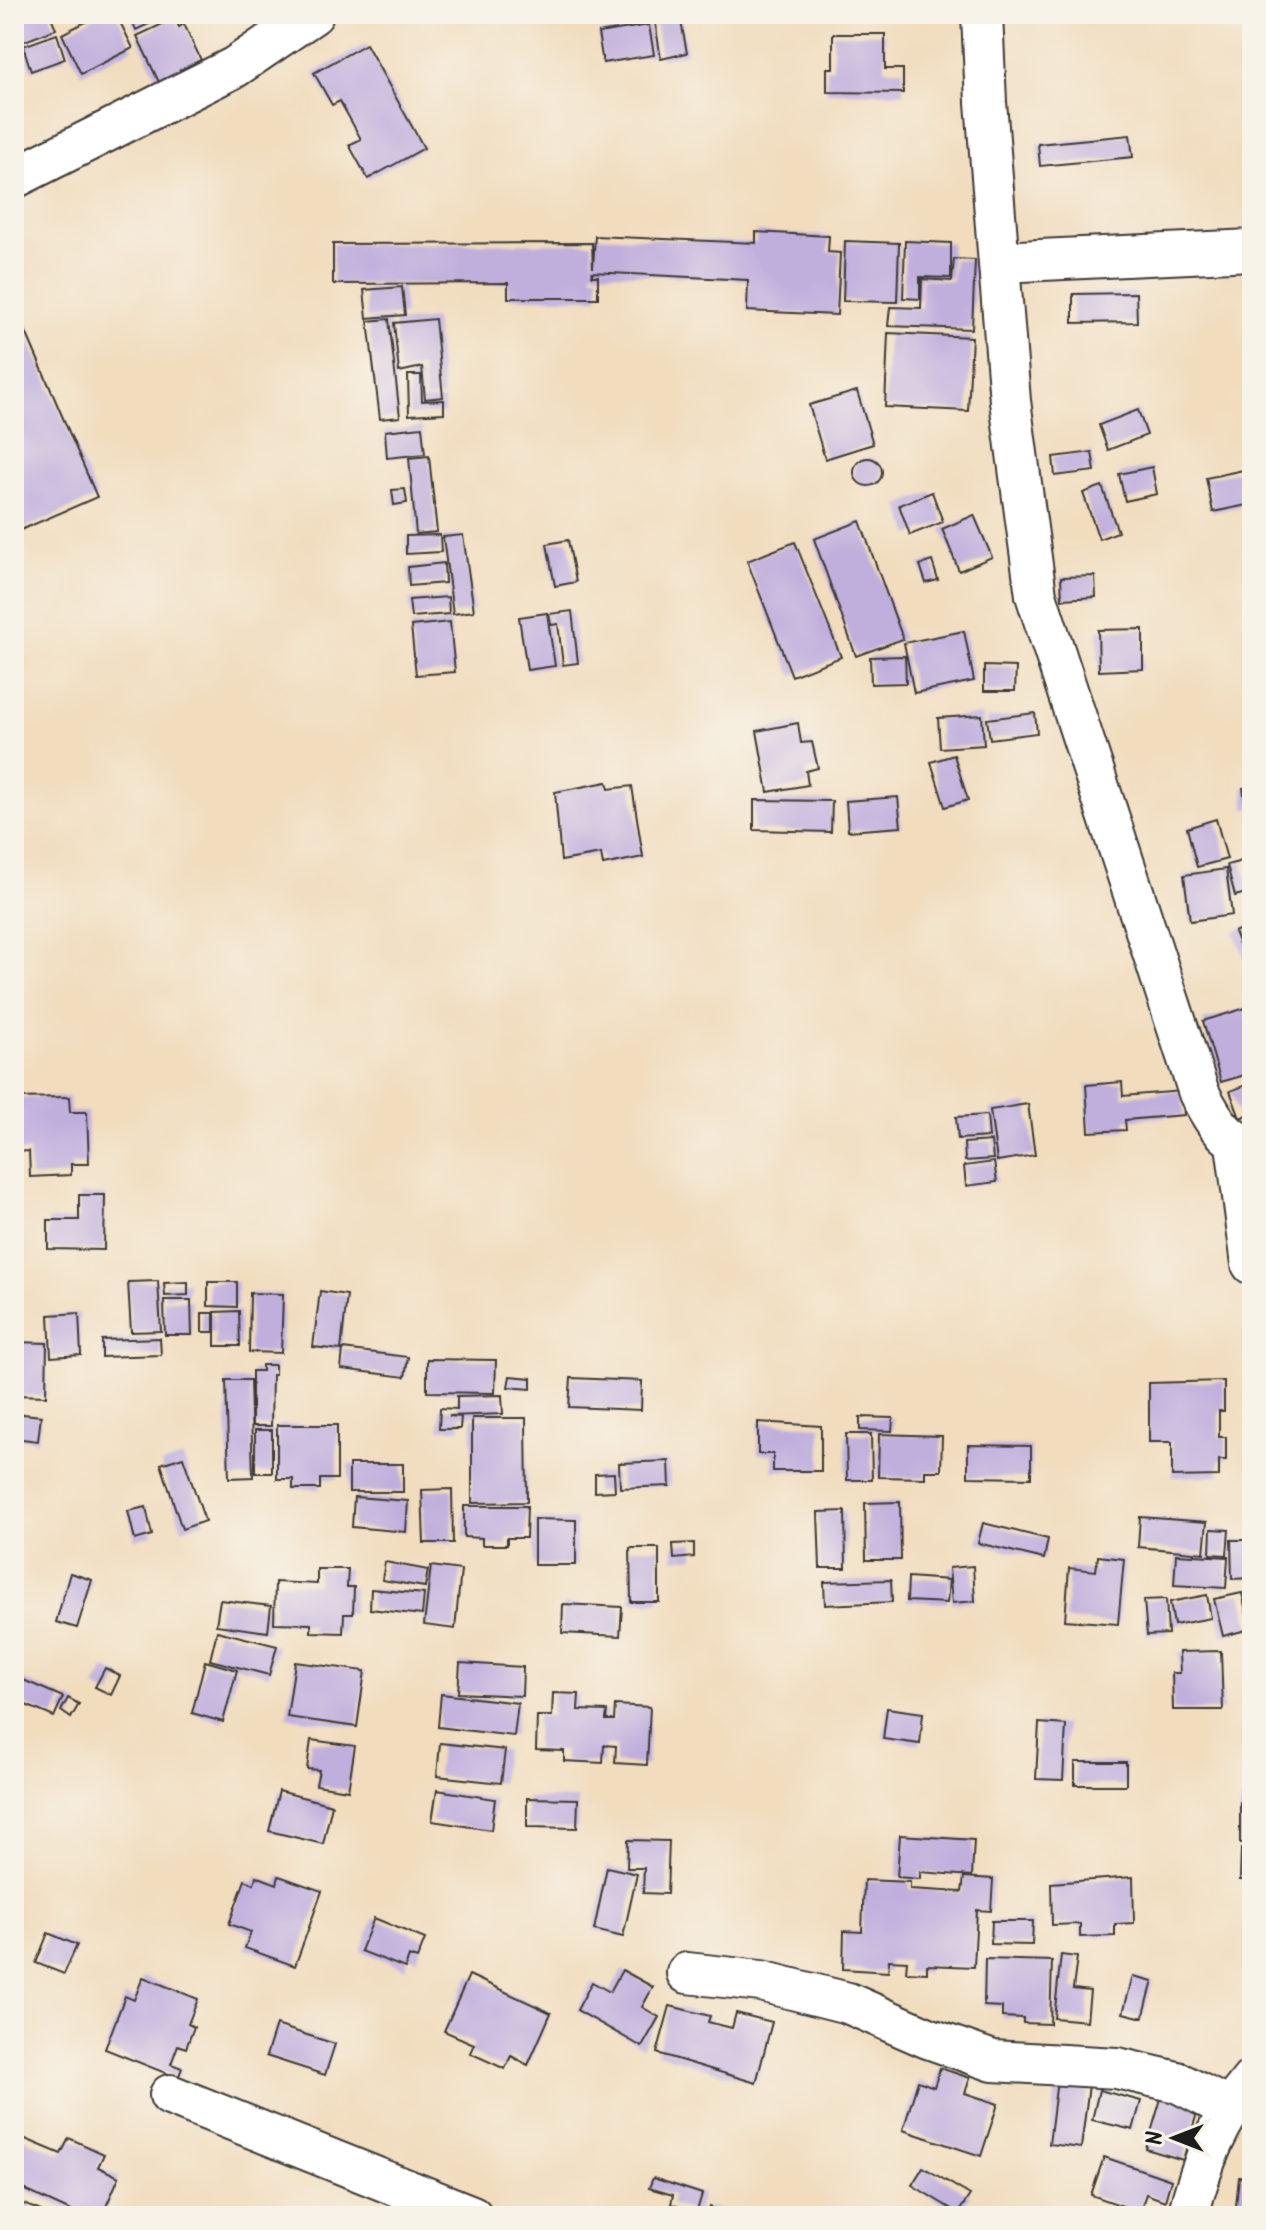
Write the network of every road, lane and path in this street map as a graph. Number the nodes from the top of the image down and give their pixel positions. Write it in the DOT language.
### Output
graph roads {
  1 [pos="313,14"];
  2 [pos="982,14"];
  3 [pos="14,178"];
  4 [pos="1252,250"];
  5 [pos="999,262"];
  6 [pos="1244,1146"];
  7 [pos="1252,1264"];
  8 [pos="687,1973"];
  9 [pos="1240,2094"];
  10 [pos="170,2095"];
  11 [pos="472,2216"];
  12 [pos="1188,2216"];
  1 -- 3 [label="street"];
  2 -- 5 [label="street"];
  4 -- 5 [label="street"];
  5 -- 6 [label="street"];
  6 -- 7 [label="street"];
  8 -- 9 [label="street"];
  9 -- 12 [label="street"];
  10 -- 11 [label="street"];
}
